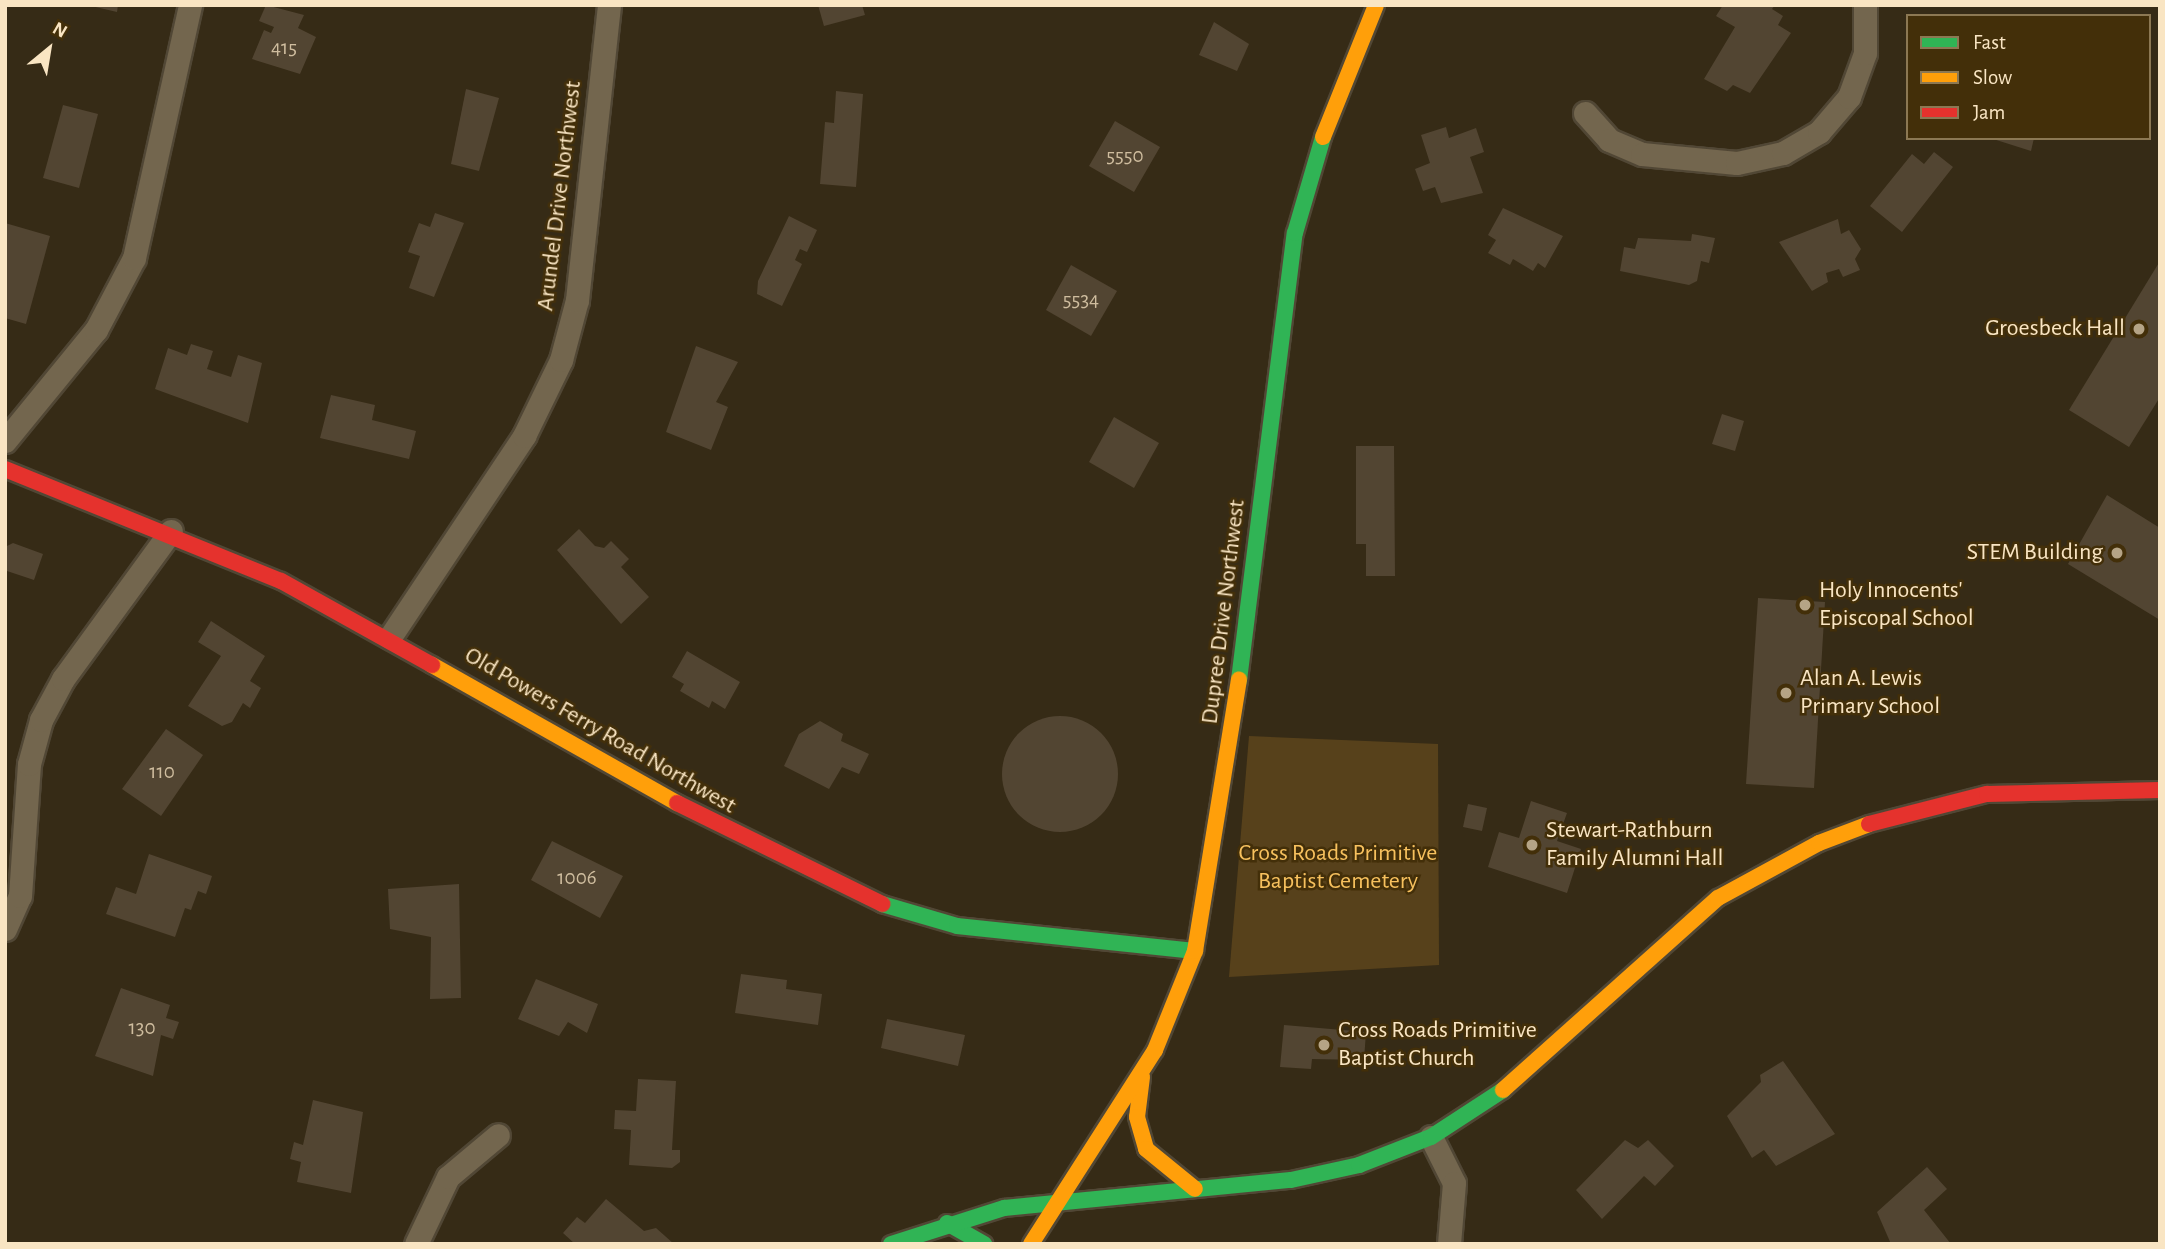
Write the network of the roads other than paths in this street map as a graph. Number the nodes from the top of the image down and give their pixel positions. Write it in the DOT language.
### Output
graph roads {
  1 [pos="190,5"];
  2 [pos="609,5"];
  3 [pos="1376,5"];
  4 [pos="1865,5"];
  5 [pos="1585,113"];
  6 [pos="5,441"];
  7 [pos="5,469"];
  8 [pos="170,531"];
  9 [pos="390,637"];
  10 [pos="2160,790"];
  11 [pos="5,929"];
  12 [pos="1195,951"];
  13 [pos="1143,1071"];
  14 [pos="498,1135"];
  15 [pos="1431,1136"];
  16 [pos="1195,1189"];
  17 [pos="1058,1201"];
  18 [pos="947,1223"];
  19 [pos="416,1244"];
  20 [pos="891,1244"];
  21 [pos="984,1244"];
  22 [pos="1031,1244"];
  23 [pos="1449,1244"];
  1 -- 6 [label="street"];
  2 -- 9 [label="street, Arundel Drive Northwest"];
  3 -- 12 [label="street, Dupree Drive Northwest"];
  4 -- 5 [label="street"];
  7 -- 8 [label="street, Old Powers Ferry Road Northwest"];
  8 -- 9 [label="street, Old Powers Ferry Road Northwest"];
  8 -- 11 [label="street"];
  9 -- 12 [label="street, Old Powers Ferry Road Northwest"];
  10 -- 15 [label="street"];
  12 -- 13 [label="street, Dupree Drive Northwest"];
  13 -- 16 [label="street"];
  13 -- 17 [label="street, Dupree Drive Northwest"];
  14 -- 19 [label="street"];
  15 -- 16 [label="street"];
  15 -- 23 [label="street"];
  16 -- 17 [label="street"];
  17 -- 18 [label="street"];
  17 -- 22 [label="street, Dupree Drive Northwest"];
  18 -- 20 [label="street"];
  18 -- 21 [label="street"];
}
